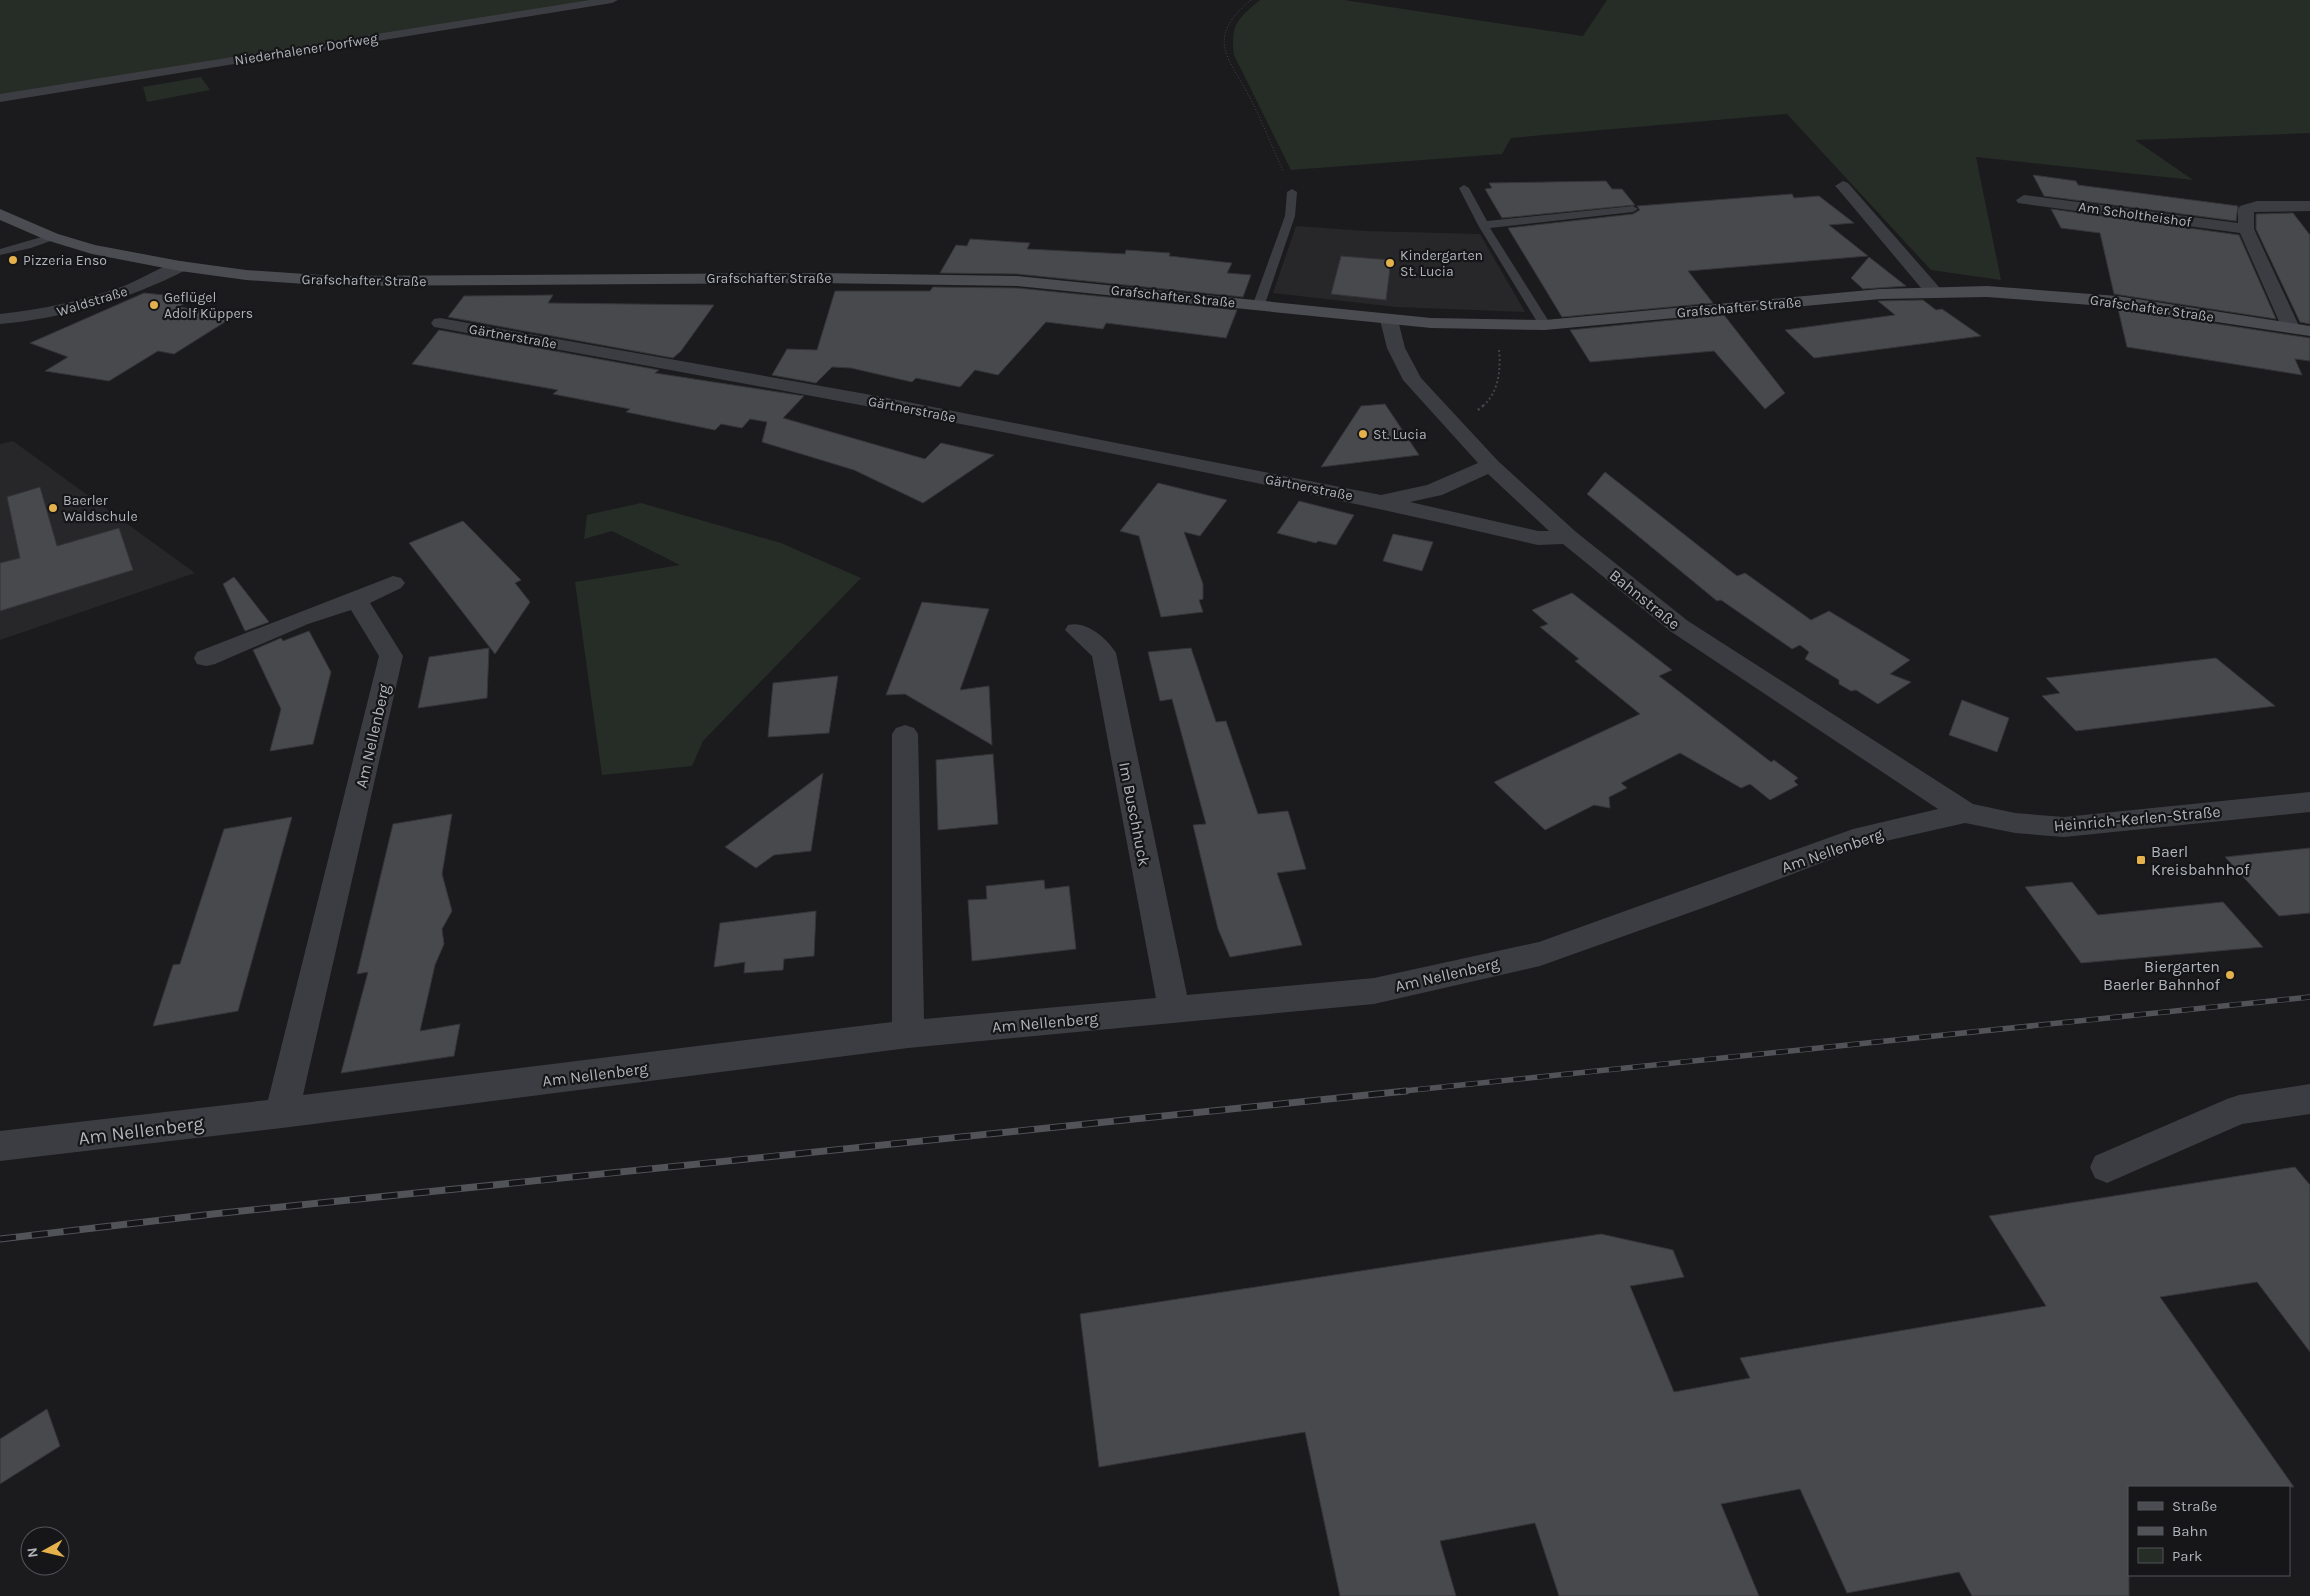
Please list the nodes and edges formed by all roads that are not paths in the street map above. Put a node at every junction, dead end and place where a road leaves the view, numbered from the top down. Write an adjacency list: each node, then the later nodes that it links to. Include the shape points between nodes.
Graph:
1 (612, 0): 2 (street, Niederhalener Dorfweg)
2 (0, 98)
3 (1843, 186): 15 (street)
4 (1464, 188): 10 (lane)
5 (1292, 192): 16 (lane, via 1290,216)
6 (2024, 200): 11 (street, Am Scholtheishof)
7 (2310, 206): 11 (street, via 2256,206 2246,209)
8 (1633, 209): 10 (lane)
9 (0, 214): 12 (main road, Grafschafter Straße)
10 (1483, 225): 20 (lane)
11 (2246, 229): 21 (street)
12 (52, 237): 13 (lane); 14 (main road, Grafschafter Straße, via 92,249)
13 (0, 252)
14 (180, 266): 16 (main road, Grafschafter Straße, via 246,275 335,281 818,278 1017,281); 17 (street, Waldstraße, via 158,278 72,310)
15 (1933, 291): 20 (main road, Grafschafter Straße); 21 (main road, Grafschafter Straße, via 2085,298)
16 (1259, 304): 18 (main road, Grafschafter Straße)
17 (0, 320)
18 (1389, 320): 20 (main road, Grafschafter Straße, via 1496,326); 23 (street, Bahnstraße, via 1396,348 1413,380)
19 (440, 323): 24 (street, Gärtnerstraße, via 877,402)
20 (1545, 325)
21 (2291, 328): 22 (main road, Grafschafter Straße)
22 (2310, 331)
23 (1492, 465): 24 (street, Gärtnerstraße, via 1434,490); 25 (street, Bahnstraße)
24 (1382, 502): 25 (street, Gärtnerstraße, via 1538,538)
25 (1568, 537): 32 (street, Bahnstraße, via 1679,626)
26 (393, 583): 27 (street)
27 (358, 600): 29 (street, via 300,618); 36 (street, Am Nellenberg, via 391,656)
28 (1077, 630): 33 (street, Im Buschhuck, via 1104,654)
29 (206, 658)
30 (905, 734): 34 (street)
31 (2310, 802): 32 (street, Heinrich-Kerlen-Straße, via 2064,827 2015,823)
32 (1965, 813): 33 (street, Am Nellenberg, via 1863,836 1540,954 1374,991)
33 (1174, 1010): 34 (street, Am Nellenberg)
34 (908, 1034): 36 (street, Am Nellenberg)
35 (2310, 1099): 38 (street, via 2238,1110)
36 (282, 1113): 37 (street, Am Nellenberg)
37 (0, 1146)
38 (2108, 1167)

